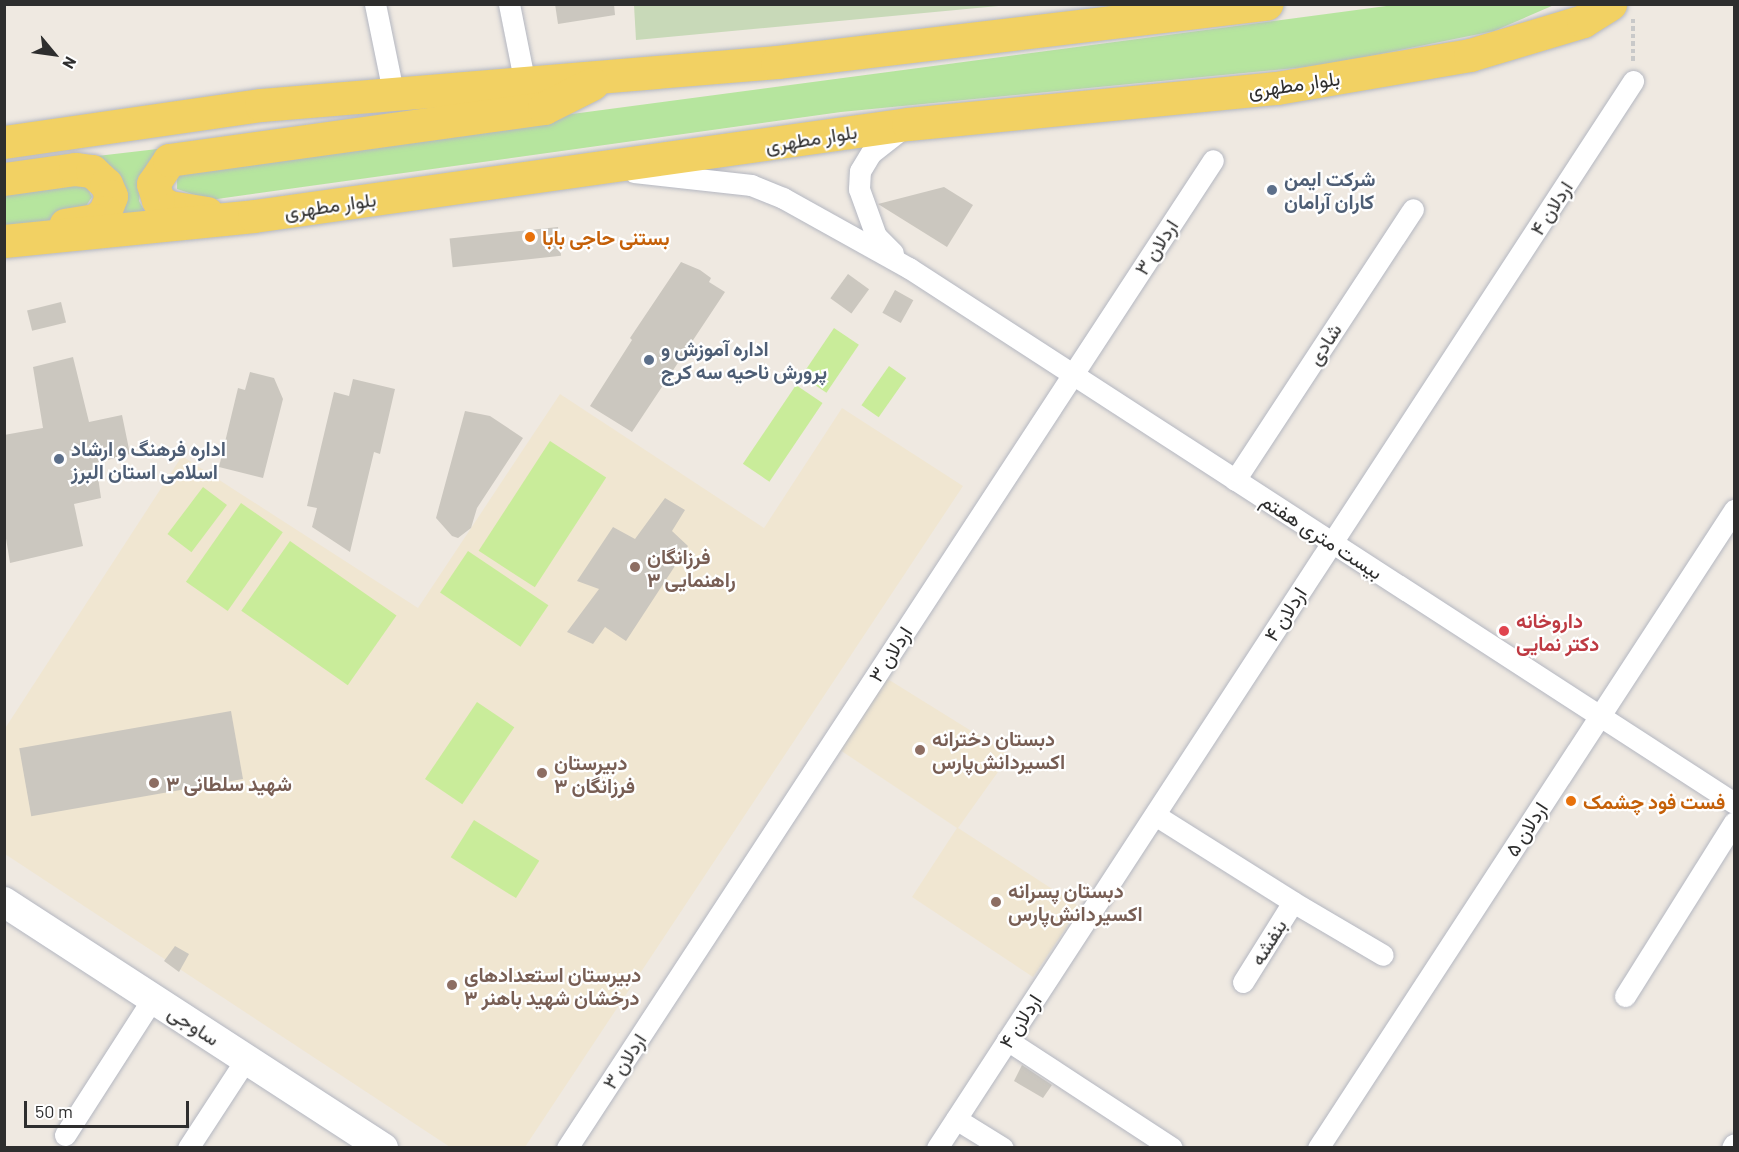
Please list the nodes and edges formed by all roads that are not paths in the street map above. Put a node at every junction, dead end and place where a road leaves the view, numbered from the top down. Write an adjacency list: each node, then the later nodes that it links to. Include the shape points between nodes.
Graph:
1 (375, 4): 9 (street)
2 (508, 4): 8 (street)
3 (1267, 4): 4 (main road)
4 (1177, 9): 6 (main road, via 777,62)
5 (1613, 11): 10 (main road, بلوار مطهری, via 1470,55 1277,88)
6 (607, 76): 8 (main road); 16 (main road, via 544,108 169,160 153,184 158,200 169,207)
7 (1633, 81): 23 (street, اردلان ۴)
8 (525, 84): 9 (main road)
9 (393, 93): 11 (main road, via 261,105)
10 (908, 124): 13 (main road, بلوار مطهری); 19 (street, via 871,153 860,171 858,189 876,236)
11 (4, 142)
12 (1213, 160): 20 (street, اردلان ۳)
13 (598, 168): 16 (main road, بلوار مطهری); 19 (street, via 751,185 783,198)
14 (4, 179): 17 (main road, via 75,169 92,171 106,184 111,196 105,212 95,220)
15 (1413, 209): 21 (street, شادی)
16 (254, 216): 18 (main road, بلوار مطهری)
17 (4, 236)
18 (4, 241)
19 (909, 268): 20 (street, بیست متری هفتم)
20 (1073, 375): 21 (street, بیست متری هفتم); 40 (street, اردلان ۳)
21 (1235, 480): 23 (street, بیست متری هفتم)
22 (1734, 510): 24 (street, اردلان ۵)
23 (1332, 543): 24 (street, بیست متری هفتم); 26 (street, اردلان ۴)
24 (1600, 716): 25 (street, بیست متری هفتم); 44 (street, اردلان ۵)
25 (1734, 803)
26 (1155, 815): 29 (street); 34 (street, اردلان ۴)
27 (1734, 822): 32 (street)
28 (4, 902): 33 (street, ساوجی)
29 (1293, 902): 30 (street); 31 (street, بنفشه)
30 (1383, 955)
31 (1243, 982)
32 (1625, 996)
33 (153, 998): 35 (street, ساوجی); 37 (street)
34 (1007, 1040): 36 (street, اردلان ۴); 43 (street)
35 (246, 1059): 38 (street); 39 (street, ساوجی)
36 (956, 1119): 41 (street, اردلان ۴); 42 (street)
37 (65, 1135)
38 (188, 1148)
39 (383, 1148)
40 (567, 1148)
41 (938, 1148)
42 (1003, 1148)
43 (1172, 1148)
44 (1318, 1148)

